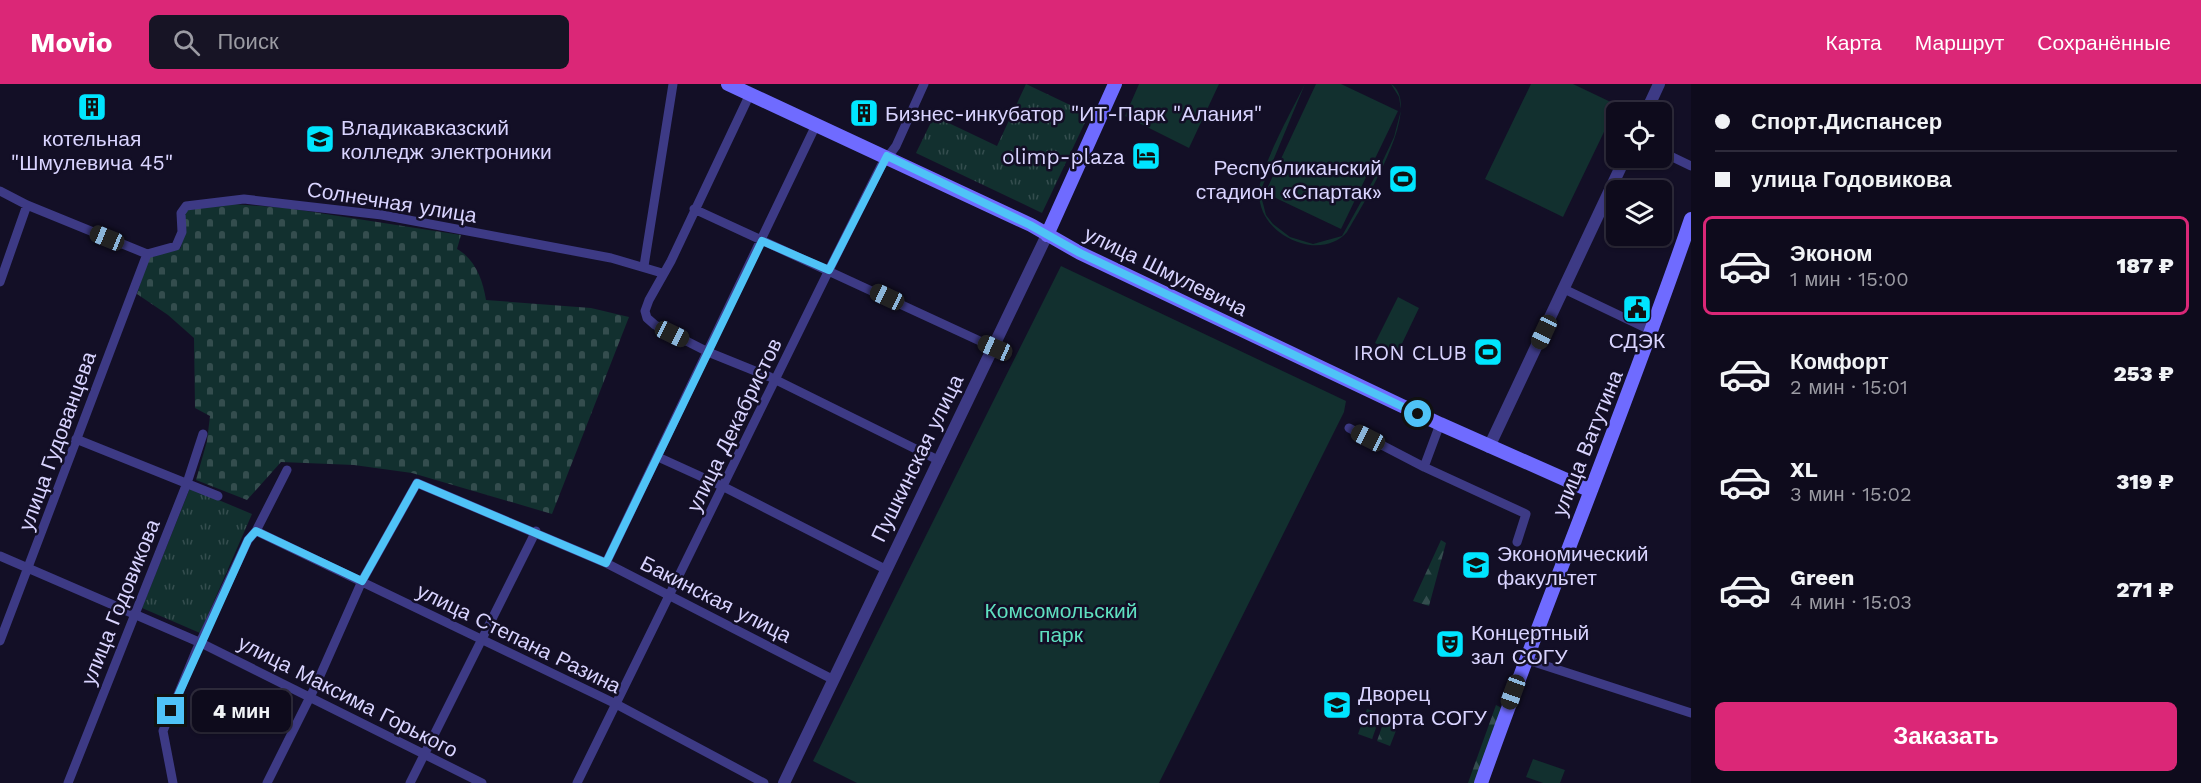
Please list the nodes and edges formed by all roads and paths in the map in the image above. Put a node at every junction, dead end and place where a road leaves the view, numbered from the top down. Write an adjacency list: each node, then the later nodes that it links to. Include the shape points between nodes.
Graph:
1 (673, 84): 20 (street)
2 (728, 84): 6 (main road, улица Шмулевича)
3 (924, 84): 9 (street, улица Декабристов, via 896,146)
4 (1115, 84): 17 (main road, Пушкинская улица)
5 (1659, 84): 7 (street)
6 (750, 94): 8 (main road, улица Шмулевича); 15 (street)
7 (1651, 102)
8 (816, 125): 9 (main road, улица Шмулевича); 18 (street)
9 (887, 156): 17 (main road, улица Шмулевича); 21 (street, улица Декабристов)
10 (1672, 157): 11 (street)
11 (1691, 166)
12 (1620, 168): 24 (street)
13 (0, 191): 14 (street)
14 (27, 205): 19 (street); 23 (street)
15 (694, 209): 18 (street); 22 (street)
16 (1691, 219): 25 (main road, улица Ватутина)
17 (1047, 235): 26 (street, Пушкинская улица); 29 (main road, улица Шмулевича)
18 (762, 241): 21 (street); 27 (street)
19 (147, 254): 20 (street, Солнечная улица, via 176,246 182,232 181,213 186,206 244,199 382,215); 32 (street, улица Гудованцева)
20 (644, 266): 22 (street, Солнечная улица)
21 (829, 270): 26 (street); 28 (street, улица Декабристов)
22 (662, 273): 27 (street, via 645,311 647,318)
23 (0, 282)
24 (1564, 289): 25 (street); 33 (street)
25 (1652, 331): 40 (main road, улица Ватутина)
26 (995, 348): 35 (street, Пушкинская улица)
27 (708, 352): 28 (street); 34 (street)
28 (776, 380): 35 (street); 39 (street, улица Декабристов)
29 (1440, 424): 33 (main road, улица Шмулевича); 36 (street)
30 (1349, 428): 36 (street)
31 (203, 434): 38 (street, улица Годовикова)
32 (76, 439): 38 (street); 47 (street, улица Гудованцева)
33 (1489, 447): 40 (main road, улица Шмулевича)
34 (658, 457): 39 (street); 46 (street)
35 (940, 461): 48 (street, Пушкинская улица)
36 (1424, 467): 44 (street, via 1526,514)
37 (287, 470): 42 (street)
38 (187, 483): 41 (street); 51 (street, улица Годовикова)
39 (724, 487): 48 (street); 50 (street, улица Декабристов)
40 (1589, 490): 55 (main road, улица Ватутина)
41 (218, 496)
42 (256, 531): 49 (street, улица Степана Разина); 54 (street, via 248,540)
43 (536, 531): 46 (street, Бакинская улица); 49 (street, Бакинская улица, via 417,483); 52 (street)
44 (1517, 542)
45 (0, 555): 47 (street, улица Максима Горького)
46 (606, 563): 50 (street, Бакинская улица)
47 (29, 568): 51 (street, улица Максима Горького); 53 (street, улица Гудованцева)
48 (885, 569): 56 (street, Пушкинская улица)
49 (362, 581): 52 (street, улица Степана Разина); 57 (street)
50 (670, 597): 56 (street, Бакинская улица); 58 (street, улица Декабристов)
51 (135, 612): 54 (street, улица Максима Горького); 61 (street, улица Годовикова)
52 (482, 640): 58 (street, улица Степана Разина); 60 (street)
53 (0, 641)
54 (201, 643): 57 (street, улица Максима Горького); 62 (street, via 163,731)
55 (1525, 659): 59 (street); 69 (main road, улица Ватутина)
56 (832, 678): 68 (street, Пушкинская улица)
57 (308, 697): 60 (street, улица Максима Горького); 63 (street)
58 (616, 704): 66 (street, улица Декабристов); 67 (street, улица Степана Разина)
59 (1691, 713)
60 (424, 756): 64 (street); 65 (street, улица Максима Горького)
61 (68, 783)
62 (173, 783)
63 (267, 783)
64 (410, 783)
65 (482, 783)
66 (577, 783)
67 (764, 783)
68 (784, 783)
69 (1481, 783)

